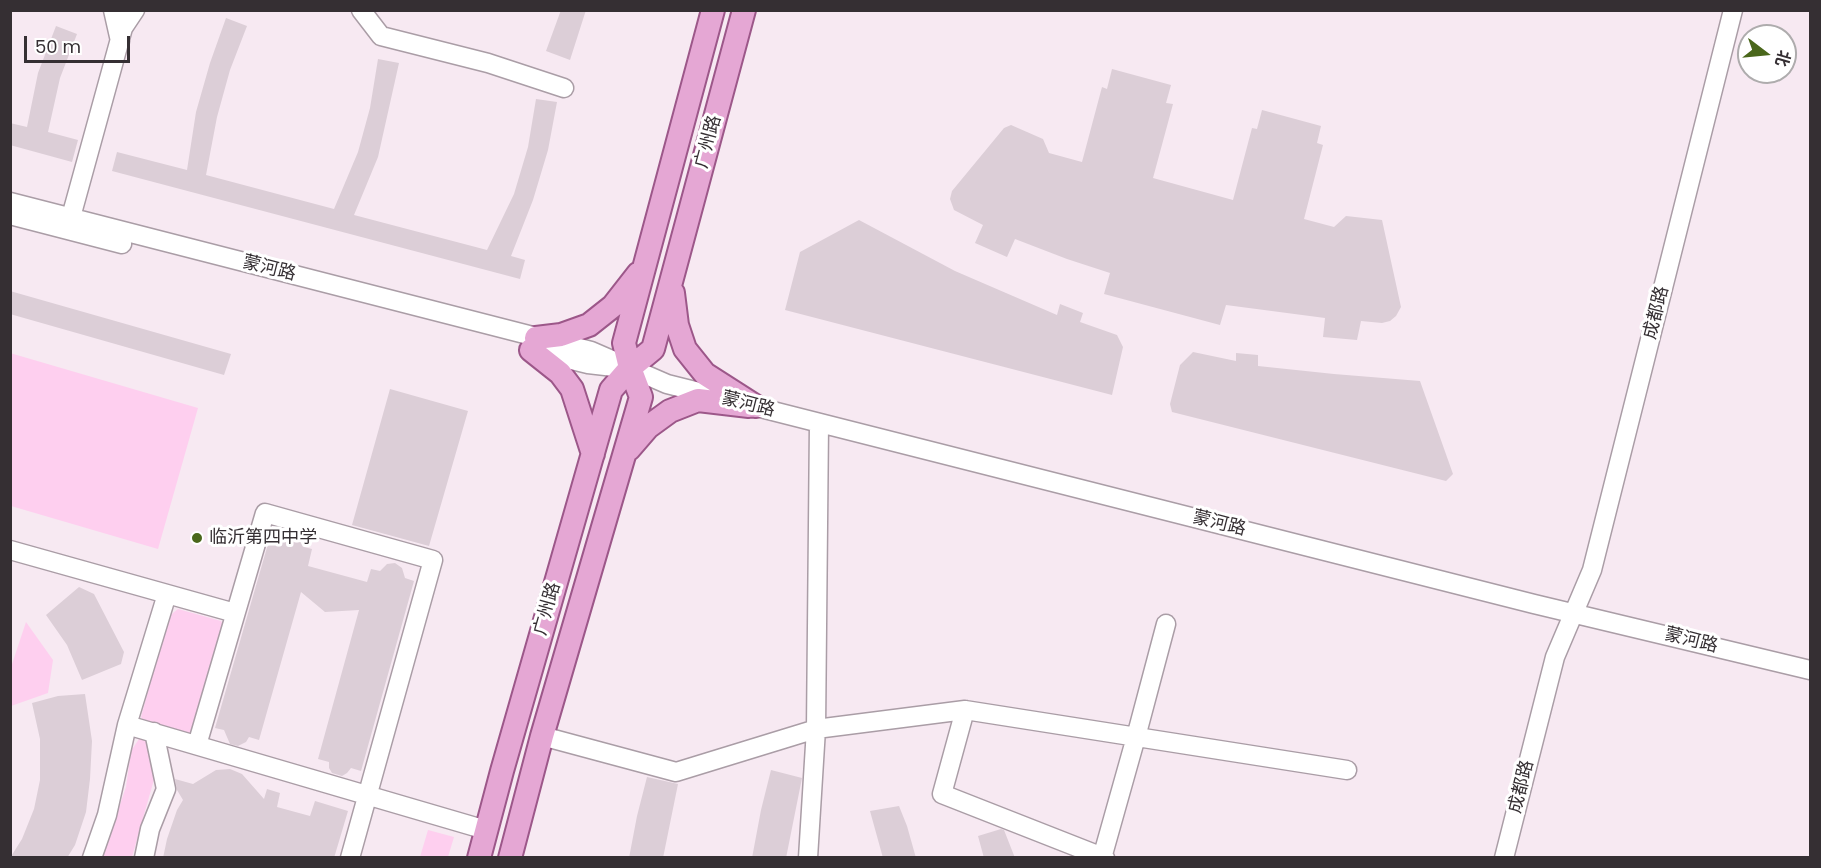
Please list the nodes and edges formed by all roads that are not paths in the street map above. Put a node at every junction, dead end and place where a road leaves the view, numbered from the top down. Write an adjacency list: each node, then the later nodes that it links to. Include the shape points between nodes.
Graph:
1 (113, 10): 8 (street)
2 (135, 10): 8 (street)
3 (361, 10): 9 (street, via 381,36 488,63)
4 (713, 10): 13 (main road, 广州路)
5 (744, 10): 14 (main road, 广州路)
6 (1725, 10): 24 (street, 成都路, via 1581,565)
7 (1733, 10): 24 (street, 成都路, via 1592,570)
8 (120, 41): 12 (street)
9 (564, 88)
10 (10, 202): 12 (street, 蒙河路)
11 (10, 215): 15 (street, 蒙河路)
12 (71, 217): 15 (street, 蒙河路)
13 (644, 266): 15 (main road, via 613,306 589,325); 16 (main road, 广州路, via 624,343)
14 (671, 281): 16 (main road, 广州路, via 653,349); 17 (main road, via 685,349 705,374)
15 (534, 344): 16 (street, 蒙河路, via 588,364); 19 (main road, via 572,388)
16 (630, 368): 17 (street, 蒙河路, via 666,384); 19 (main road, 广州路, via 611,390); 20 (main road, 广州路, via 640,397)
17 (755, 406): 18 (street, 蒙河路); 20 (main road, via 698,400 670,411)
18 (819, 423): 24 (street, 蒙河路); 29 (street)
19 (593, 454): 36 (main road, 广州路)
20 (624, 454): 31 (main road, 广州路)
21 (10, 550): 22 (street)
22 (167, 594): 23 (street); 28 (street)
23 (235, 613): 33 (street); 35 (street, via 265,513 433,560)
24 (1574, 613): 26 (street, 蒙河路); 44 (street, 成都路, via 1555,657); 45 (street, 成都路, via 1566,661)
25 (1166, 624): 32 (street)
26 (1810, 670)
27 (965, 710): 29 (street); 32 (street); 37 (street, via 942,794)
28 (127, 725): 30 (street); 38 (street, via 107,816)
29 (816, 729): 31 (street, via 676,772); 43 (street)
30 (154, 732): 33 (street); 39 (street, via 166,789 150,829)
31 (542, 736): 42 (main road, 广州路)
32 (1136, 737): 34 (street); 37 (street)
33 (197, 745): 35 (street)
34 (1347, 770)
35 (368, 794): 36 (street); 40 (street)
36 (486, 830): 41 (main road, 广州路)
37 (1103, 857)
38 (92, 858)
39 (144, 858)
40 (350, 858)
41 (479, 858)
42 (510, 858)
43 (808, 858)
44 (1504, 858)
45 (1514, 858)

